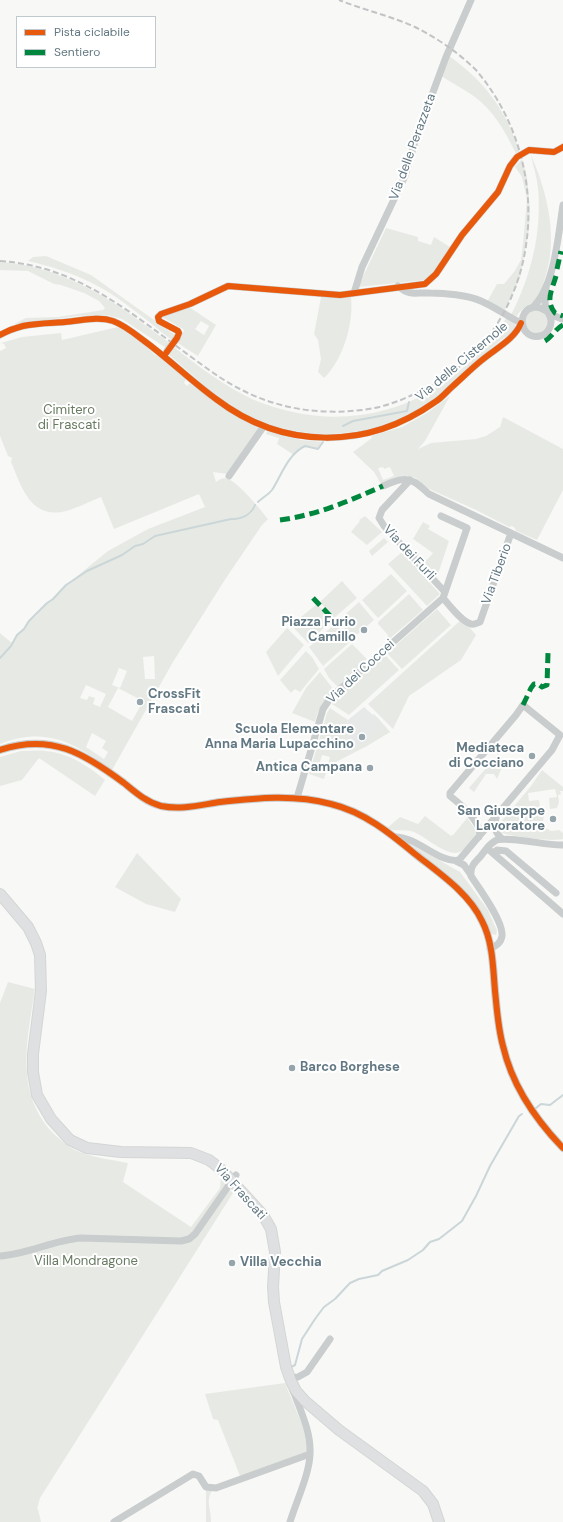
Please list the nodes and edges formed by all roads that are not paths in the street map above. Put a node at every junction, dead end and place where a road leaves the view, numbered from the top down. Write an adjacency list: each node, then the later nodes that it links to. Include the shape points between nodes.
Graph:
1 (471, 0): 6 (street, Via delle Perazzeta, via 418,131 405,176 362,267)
2 (563, 147): 4 (street, via 554,152 529,150 516,156 498,192 462,235 436,274 425,284)
3 (563, 205): 5 (street)
4 (398, 286): 6 (street); 10 (street, via 405,292 416,294 429,292 480,300)
5 (546, 288): 7 (street); 8 (street, via 545,302)
6 (354, 292): 15 (street, bridge, via 323,294 228,286 190,304 160,314 159,321 180,333)
7 (532, 308): 8 (street, via 540,308); 10 (street, via 526,311)
8 (548, 313): 9 (street); 11 (street, via 551,324)
9 (563, 320): 11 (street)
10 (522, 323): 13 (street, via 525,332); 14 (street, Via delle Cisternole, via 516,333)
11 (547, 332): 13 (street)
12 (0, 335): 15 (street, Via delle Cisternole, via 32,325 107,320 117,323)
13 (533, 336): 14 (street, Via delle Cisternole, via 522,335)
14 (507, 340): 16 (street, Via delle Cisternole, via 436,401 399,423 364,434 334,438 312,438)
15 (165, 354): 16 (street, Via delle Cisternole, via 232,411)
16 (264, 426): 17 (street)
17 (230, 476)
18 (410, 480): 19 (street, via 399,480); 21 (street, via 429,494); 23 (street, Via dei Furli, via 380,513 380,522 386,533)
19 (383, 486)
20 (441, 516): 23 (street, via 467,528)
21 (511, 533): 22 (street); 24 (street, Via Tiberio, via 480,622)
22 (563, 558)
23 (444, 591): 24 (street, Via dei Furli, via 463,618); 27 (street, Via dei Coccei, via 434,606 338,691 323,709)
24 (471, 624)
25 (561, 736): 28 (street); 30 (street, via 523,705 453,789 450,796 469,813 480,831)
26 (0, 750): 27 (street, via 34,743 61,746 86,757 143,798 161,806 186,807 252,799)
27 (297, 798): 29 (street, via 350,810)
28 (496, 818): 30 (street); 31 (street, via 495,832)
29 (394, 837): 34 (street, via 405,838); 39 (street, via 469,901 482,921)
30 (479, 837): 34 (street, via 462,858)
31 (499, 839): 32 (street); 33 (street)
32 (563, 844)
33 (490, 851): 35 (street, via 473,865); 37 (street, via 506,851); 38 (street)
34 (456, 861): 35 (street, via 464,865)
35 (471, 876): 39 (street, via 497,918 502,931 501,940)
36 (0, 894): 41 (main road, Via Frascati, via 28,927 39,952 42,988 33,1054 33,1075 39,1098 57,1128 75,1143 93,1149 197,1154)
37 (556, 894)
38 (563, 914)
39 (490, 949): 40 (street, via 500,1031 508,1065 528,1104)
40 (563, 1148)
41 (234, 1178): 42 (street, via 195,1234 186,1240 81,1238); 44 (main road, Via Frascati, via 271,1229 275,1252 273,1296)
42 (0, 1256)
43 (330, 1339): 44 (street, via 307,1372)
44 (289, 1378): 45 (street, via 307,1431); 48 (main road, Via Frascati, via 305,1402 423,1491 434,1506)
45 (310, 1454): 46 (street, via 214,1488 206,1487 199,1476 193,1474); 47 (street, via 307,1472)
46 (114, 1522)
47 (290, 1522)
48 (439, 1522)

